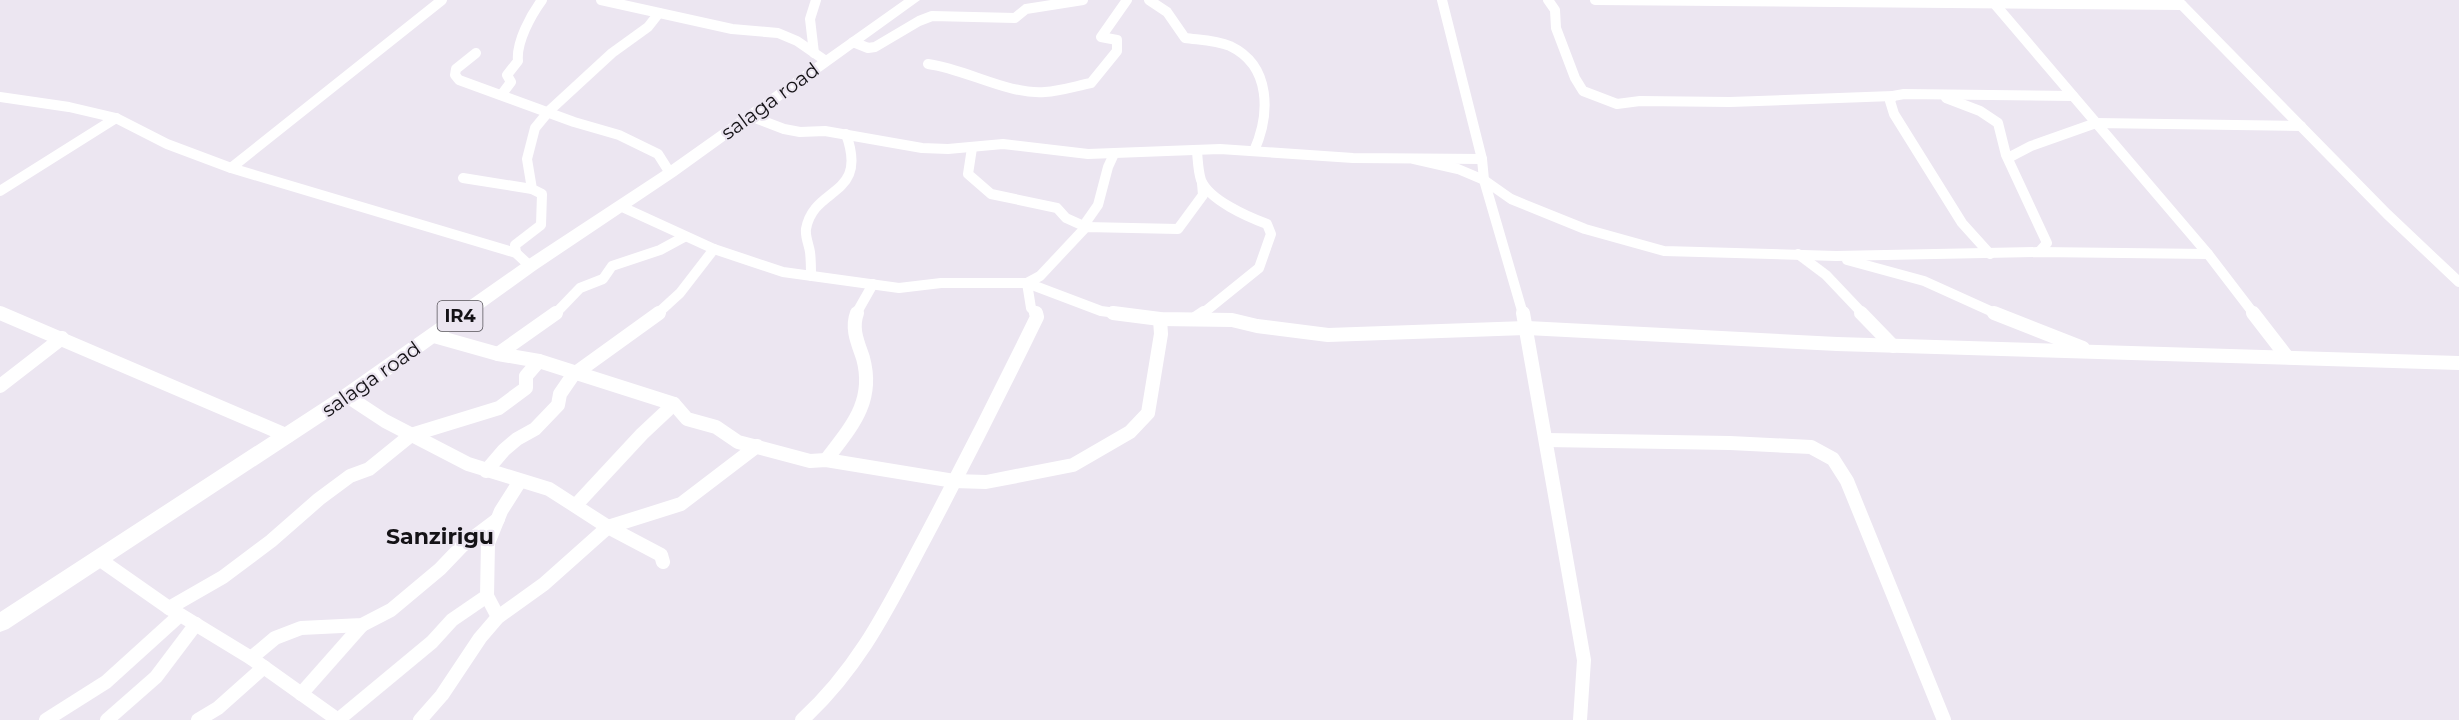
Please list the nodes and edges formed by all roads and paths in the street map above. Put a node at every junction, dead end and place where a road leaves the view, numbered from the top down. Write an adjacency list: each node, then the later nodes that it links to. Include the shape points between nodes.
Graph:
1 (442, 0): 39 (street)
2 (542, 0): 21 (street, via 527,21 517,51 518,61 507,75 511,82)
3 (601, 0): 16 (street)
4 (816, 0): 19 (street, via 810,19)
5 (913, 0): 17 (main road, salaga road / IR4)
6 (1083, 0): 17 (street, via 1026,9 1015,18 932,16 875,47)
7 (1127, 0): 20 (street, via 1101,37 1117,40 1117,51 1090,83 1044,92 1013,88 950,67)
8 (1149, 0): 34 (street, via 1167,12 1185,38 1233,48 1257,67 1265,88 1266,121)
9 (1442, 0): 38 (street)
10 (1548, 0): 23 (street, via 1583,91 1617,104)
11 (1595, 0): 12 (street)
12 (1636, 1): 13 (street)
13 (1993, 2): 14 (street); 24 (street)
14 (2060, 2): 15 (street)
15 (2179, 3): 30 (street)
16 (659, 13): 19 (street, via 732,29 776,32); 26 (street, via 648,27 612,53)
17 (853, 42): 19 (main road, salaga road / IR4)
18 (476, 53): 21 (street, via 456,69 455,75 459,80)
19 (820, 57): 27 (main road, salaga road / IR4)
20 (928, 64)
21 (502, 94): 26 (street)
22 (1937, 94): 23 (street); 24 (street); 36 (street, via 1980,111 1998,123)
23 (1893, 96): 53 (street, via 1890,101 1894,114 1962,223)
24 (2073, 96): 29 (street)
25 (0, 97): 28 (street)
26 (549, 111): 40 (street, via 619,135 658,154); 44 (street, via 535,128 527,159)
27 (750, 116): 31 (street, via 784,129); 40 (main road, salaga road / IR4)
28 (116, 118): 39 (street, via 167,144); 45 (street)
29 (2096, 123): 30 (street); 36 (street); 54 (street)
30 (2301, 126): 58 (street)
31 (846, 134): 32 (street, via 922,148); 57 (street, via 853,148 850,174 837,193 814,212 806,230)
32 (972, 148): 35 (street, via 1003,144); 47 (street, via 968,174 991,194 1057,208 1066,218)
33 (1197, 152): 34 (street); 35 (street); 43 (street)
34 (1254, 152): 37 (street)
35 (1114, 154): 47 (street, via 1104,173 1097,208)
36 (2008, 158): 51 (street, via 2047,243)
37 (1413, 159): 38 (street); 42 (street, via 1458,169)
38 (1482, 159): 42 (street)
39 (231, 168): 50 (street)
40 (670, 172): 46 (main road, salaga road / IR4)
41 (463, 178): 44 (street)
42 (1484, 180): 52 (street, via 1511,199 1559,219 1664,251); 64 (street)
43 (1202, 183): 47 (street, via 1203,195 1178,229); 63 (street, via 1216,197 1267,224 1271,234 1259,268)
44 (532, 189): 50 (street, via 542,194 542,225 515,245)
45 (0, 191)
46 (620, 206): 48 (street); 56 (main road, salaga road / IR4)
47 (1085, 226): 59 (street, via 1040,276)
48 (684, 237): 49 (street); 69 (street, via 660,250 612,266 603,279 580,288 554,315)
49 (714, 249): 57 (street, via 783,272); 73 (street, via 692,280 666,306)
50 (516, 252): 56 (street)
51 (2038, 252): 53 (street); 54 (street)
52 (1798, 254): 55 (street); 67 (street, via 1826,274)
53 (1990, 254): 55 (street)
54 (2208, 254): 70 (street)
55 (1836, 256): 68 (street, via 1924,281 2010,320)
56 (530, 266): 65 (main road, salaga road / IR4)
57 (811, 276): 60 (street)
58 (2459, 282)
59 (1027, 283): 60 (street, via 941,283 899,288); 62 (street, via 1101,311); 84 (street, via 1031,308 1037,316)
60 (873, 284): 81 (street, via 854,324 867,385 859,415)
61 (0, 313): 66 (street)
62 (1160, 319): 63 (street); 84 (street, via 1158,361 1148,413 1130,432 1073,465 986,482)
63 (1194, 320): 64 (street, via 1232,320 1328,335)
64 (1527, 328): 67 (street); 79 (street)
65 (434, 336): 69 (street); 75 (main road, salaga road / IR4)
66 (62, 338): 74 (street); 78 (street)
67 (1893, 346): 68 (street)
68 (2093, 351): 70 (street)
69 (498, 354): 71 (street)
70 (2287, 357): 72 (street)
71 (539, 361): 73 (street); 77 (street, via 526,376 526,388 499,408)
72 (2459, 363)
73 (575, 373): 76 (street); 82 (street, via 558,394 558,405 535,429 504,450)
74 (0, 386)
75 (347, 396): 77 (street); 78 (main road, salaga road / IR4)
76 (674, 405): 80 (street, via 687,419); 85 (street)
77 (411, 435): 82 (street); 91 (street, via 369,469 350,476 319,499 271,541)
78 (288, 436): 88 (main road, salaga road / IR4)
79 (1546, 440): 105 (street, via 1584,660); 106 (street, via 1811,447 1833,459 1847,481)
80 (758, 446): 81 (street, via 810,460); 87 (street, via 681,504)
81 (826, 460): 84 (street)
82 (486, 471): 83 (street)
83 (520, 481): 85 (street, via 549,489); 86 (street)
84 (954, 481): 104 (street, via 870,640 828,696)
85 (576, 505): 87 (street)
86 (498, 519): 90 (street, via 488,543); 95 (street, via 391,610)
87 (608, 527): 89 (street, via 661,555); 92 (street, via 544,584)
88 (99, 559): 91 (street); 93 (main road, salaga road / IR4)
89 (663, 562)
90 (487, 596): 92 (street); 102 (street, via 452,620 432,642)
91 (174, 611): 94 (street); 99 (street, via 106,682)
92 (498, 617): 103 (street)
93 (0, 623)
94 (196, 624): 96 (street); 100 (street, via 156,677)
95 (362, 626): 96 (street, via 301,628 275,638); 98 (street)
96 (251, 658): 97 (street)
97 (264, 667): 98 (street); 101 (street, via 218,708)
98 (302, 694): 102 (street)
99 (46, 720)
100 (107, 720)
101 (198, 720)
102 (338, 720)
103 (420, 720)
104 (802, 720)
105 (1581, 720)
106 (1944, 720)

